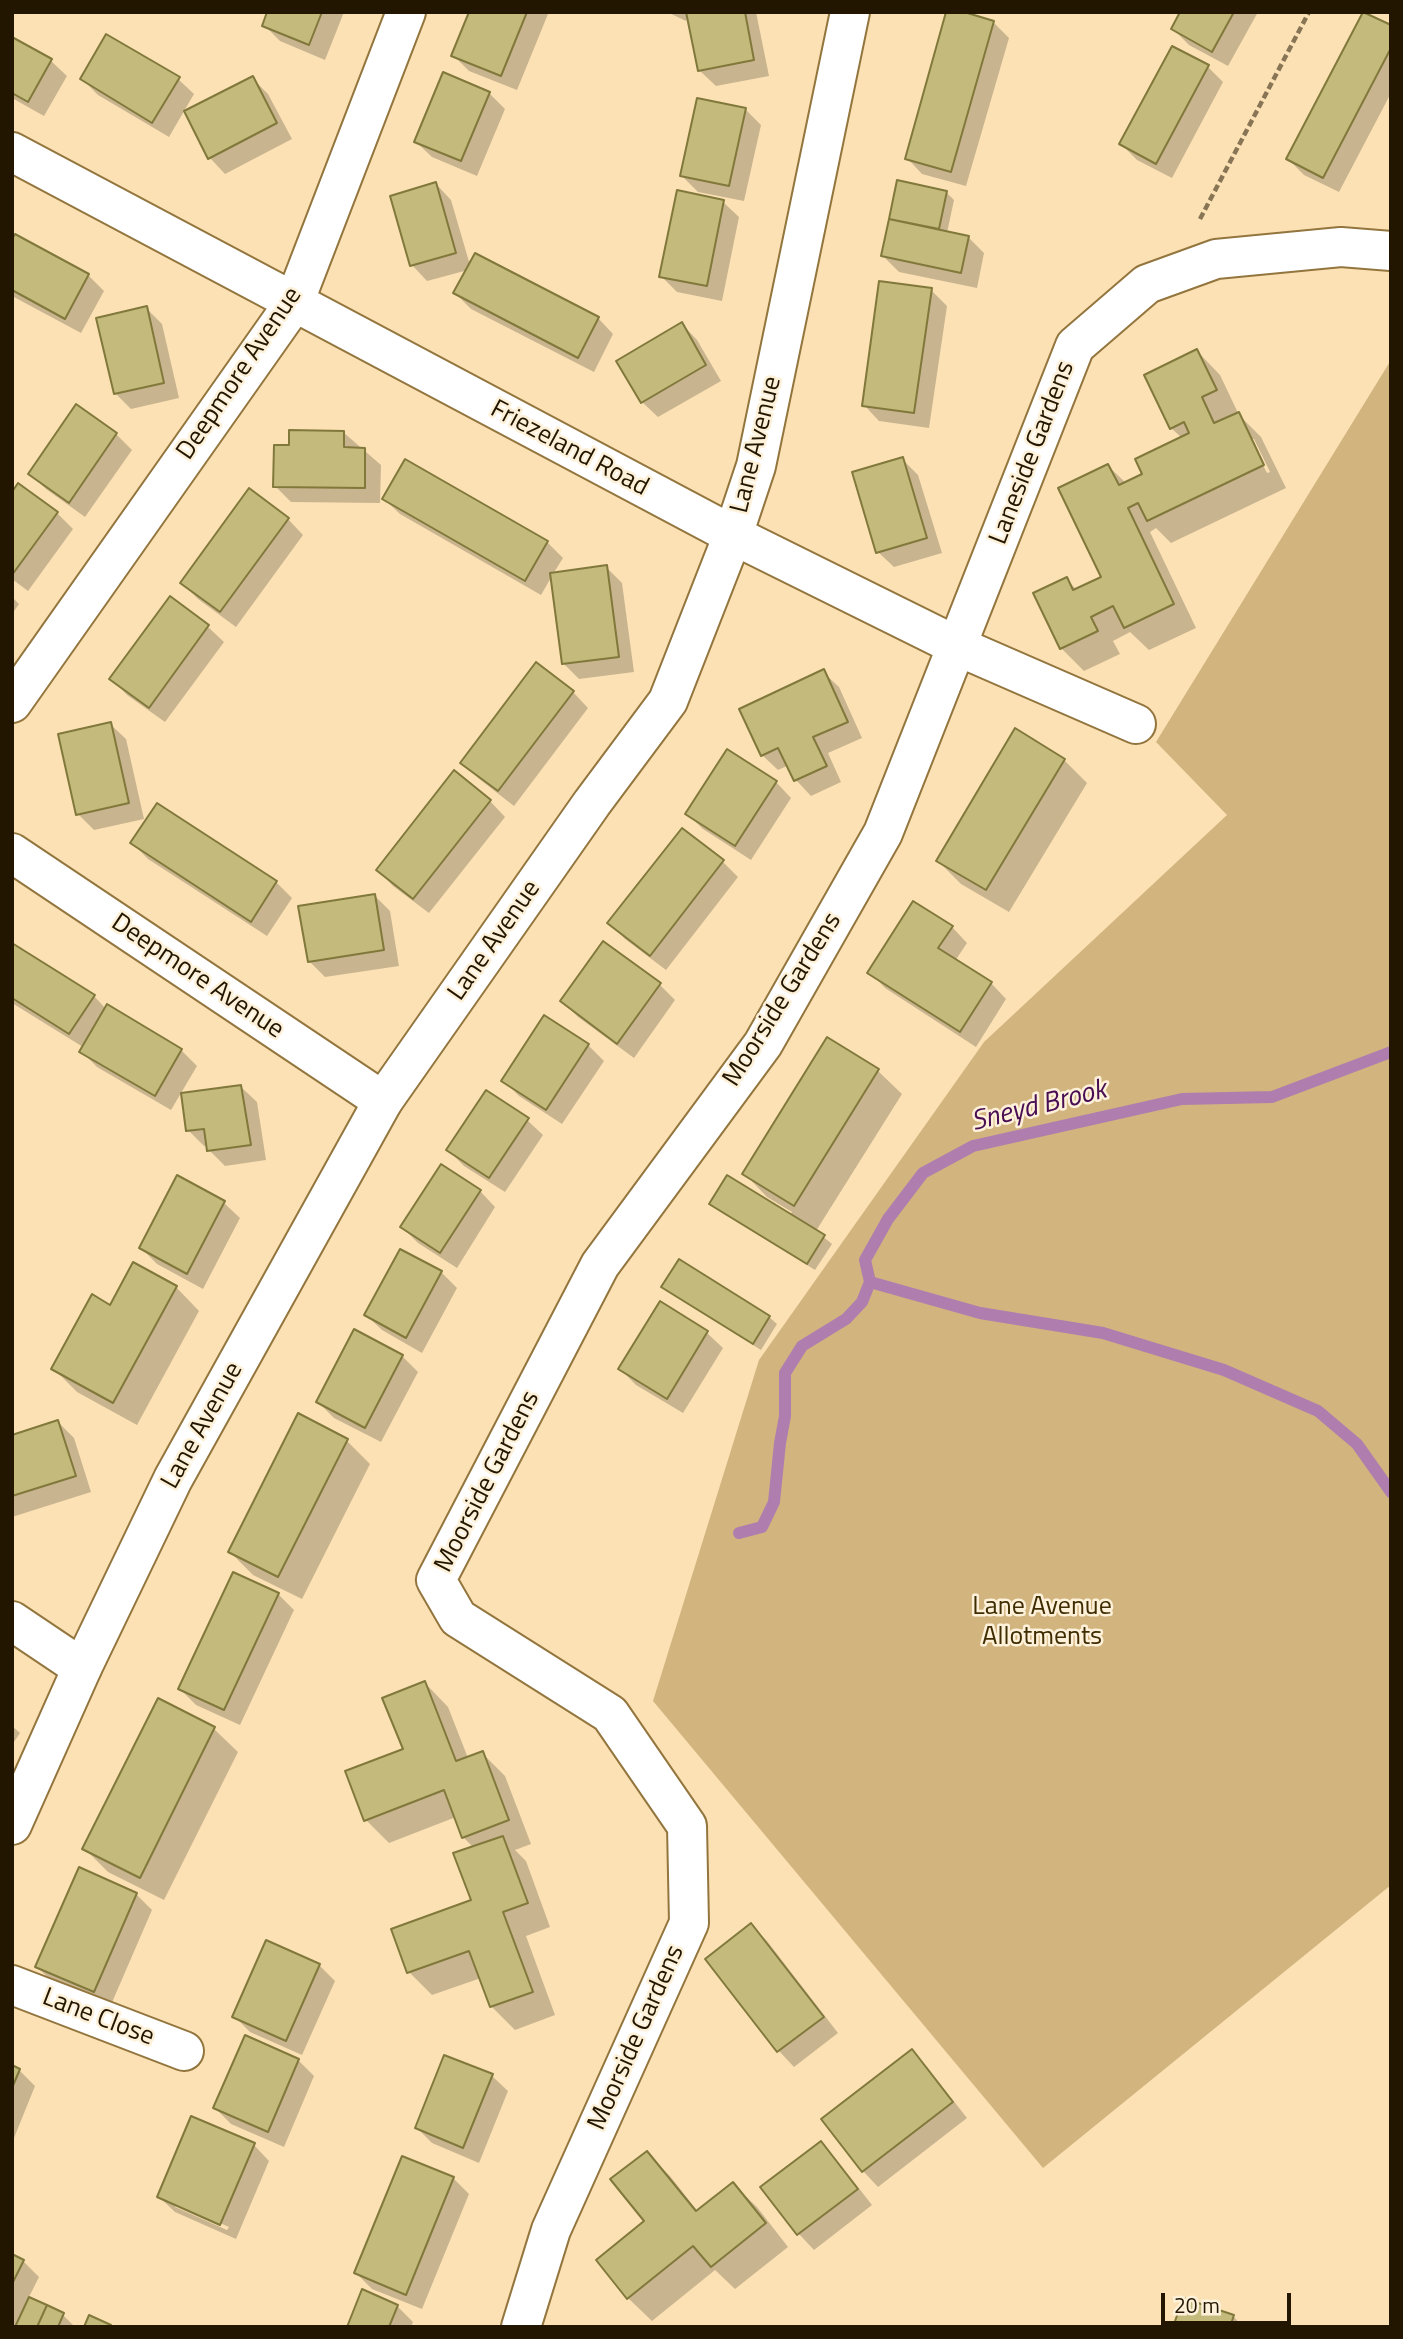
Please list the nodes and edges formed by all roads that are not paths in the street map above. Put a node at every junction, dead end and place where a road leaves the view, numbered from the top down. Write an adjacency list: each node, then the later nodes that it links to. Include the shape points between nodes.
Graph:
1 (405, 12): 5 (street, Deepmore Avenue)
2 (850, 12): 6 (street, Lane Avenue, via 756,466)
3 (12, 152): 5 (street, Friezeland Road)
4 (1391, 251): 7 (street, Laneside Gardens, via 1341,247 1216,259 1147,284 1075,346)
5 (294, 303): 6 (street, Friezeland Road); 8 (street, Deepmore Avenue)
6 (733, 536): 7 (street, Friezeland Road); 11 (street, Lane Avenue, via 668,701)
7 (957, 646): 9 (street, Friezeland Road); 17 (street, Moorside Gardens, via 883,833 763,1044 600,1265 436,1580 458,1618 610,1714 687,1826 689,1923 551,2230)
8 (12, 703)
9 (1136, 724)
10 (12, 853): 11 (street, Deepmore Avenue)
11 (383, 1101): 13 (street, Lane Avenue, via 173,1479)
12 (12, 1621): 13 (street)
13 (82, 1668): 14 (street, Lane Avenue)
14 (12, 1825)
15 (12, 1985): 16 (street, Lane Close)
16 (184, 2051)
17 (521, 2327)

